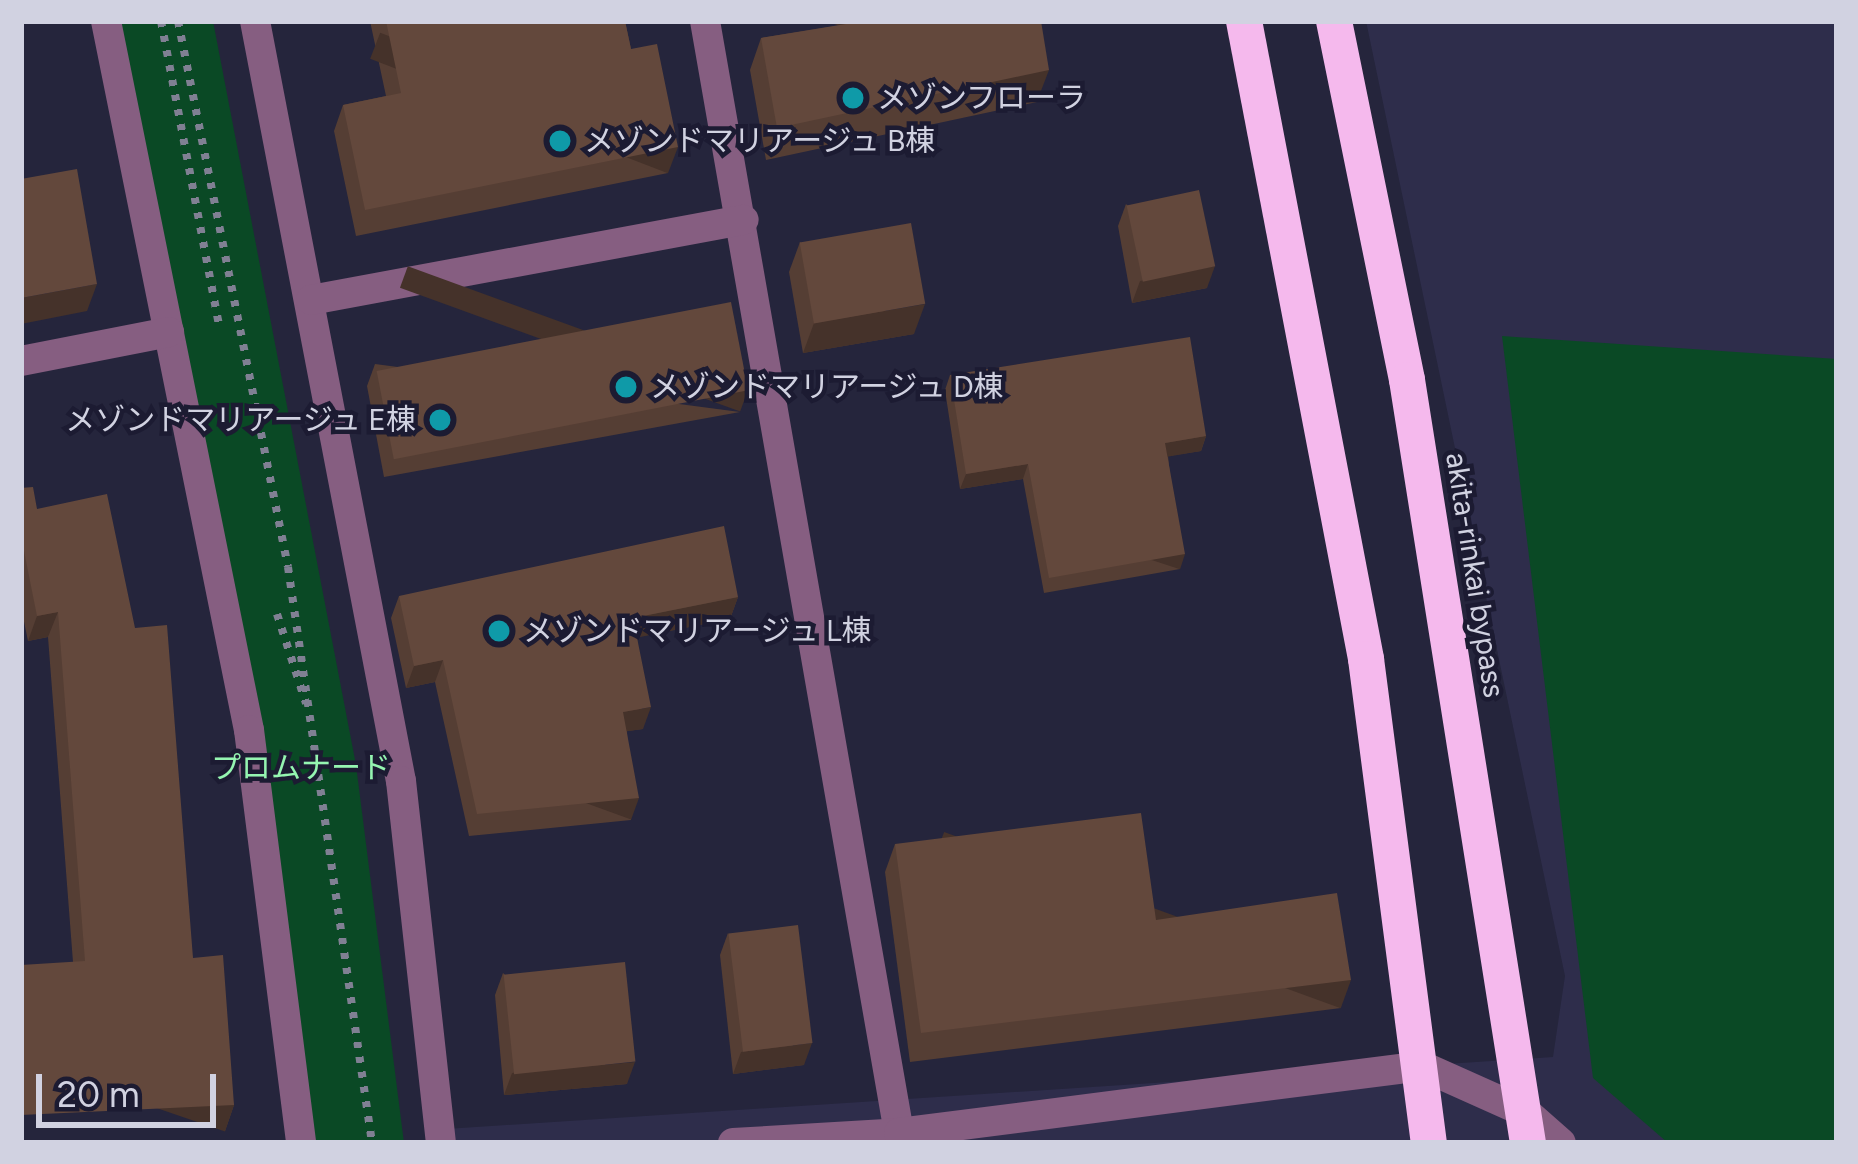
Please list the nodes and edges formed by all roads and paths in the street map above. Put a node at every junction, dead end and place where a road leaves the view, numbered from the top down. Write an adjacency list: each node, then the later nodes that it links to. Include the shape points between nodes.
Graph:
1 (106, 21): 10 (street)
2 (161, 21): 11 (path)
3 (178, 21): 14 (path)
4 (255, 21): 9 (street)
5 (705, 21): 8 (street)
6 (1244, 21): 15 (highway, via 1366,659)
7 (1334, 21): 16 (highway, akita-rinkai bypass, via 1407,380)
8 (744, 220): 9 (street); 17 (street)
9 (311, 300): 20 (street, via 401,781)
10 (169, 332): 12 (street); 18 (street, via 249,730)
11 (224, 351)
12 (21, 361)
13 (273, 603): 14 (path)
14 (314, 727): 19 (path)
15 (1422, 1066): 16 (street); 17 (street); 22 (highway)
16 (1527, 1128): 23 (street)
17 (899, 1133): 21 (street)
18 (301, 1143)
19 (372, 1143)
20 (441, 1143)
21 (733, 1143)
22 (1429, 1143)
23 (1561, 1143)

